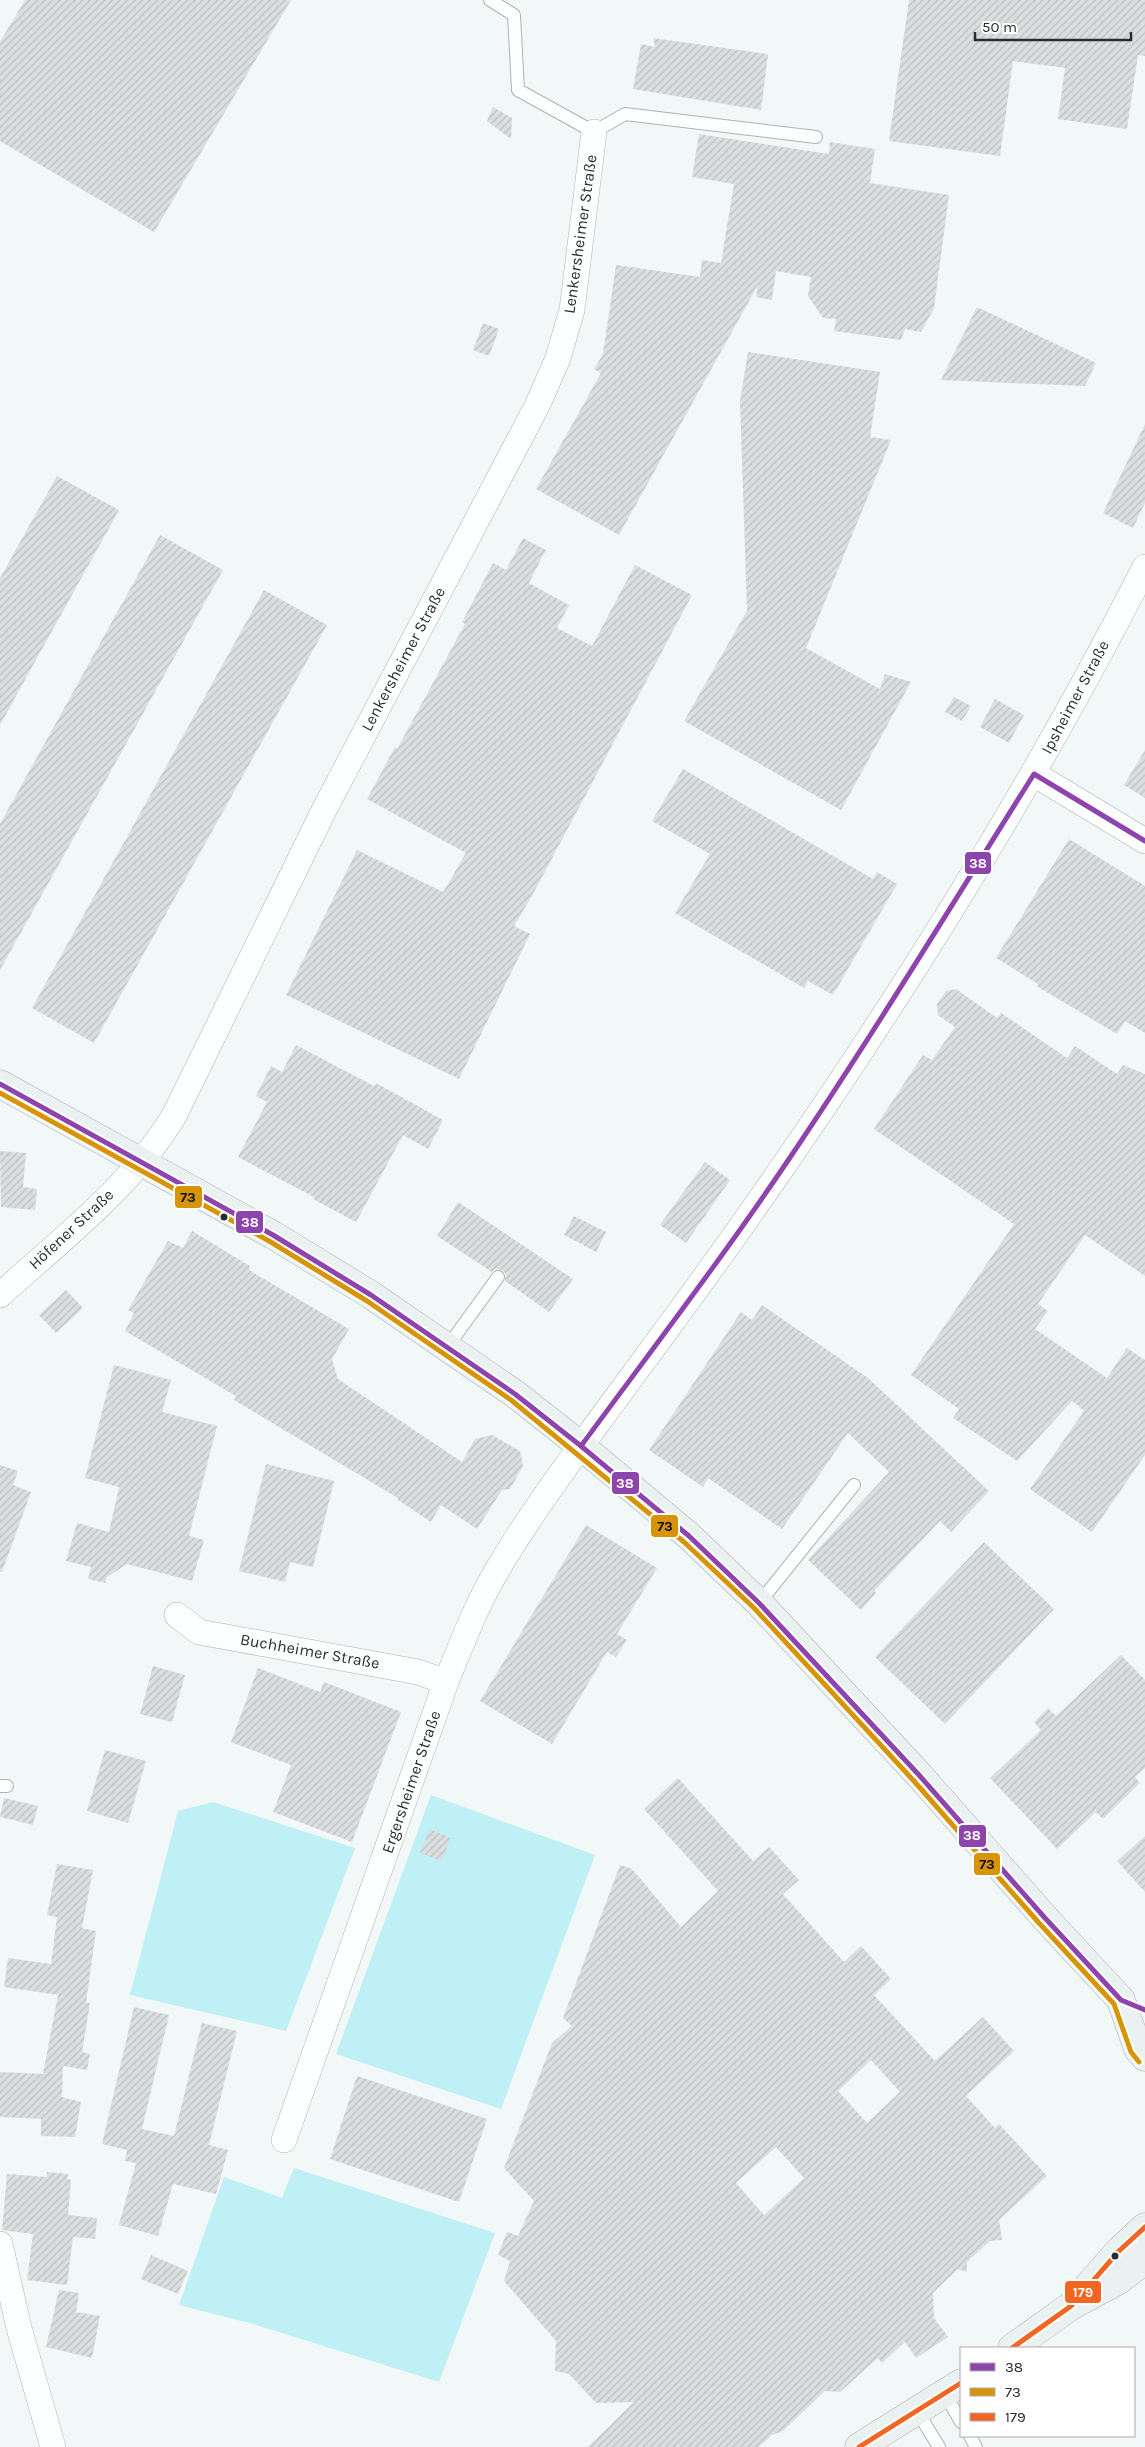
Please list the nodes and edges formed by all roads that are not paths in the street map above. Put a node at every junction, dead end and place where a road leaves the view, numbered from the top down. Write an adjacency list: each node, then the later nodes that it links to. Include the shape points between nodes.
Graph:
1 (490, 0): 2 (lane, via 514,14 518,90)
2 (594, 132): 3 (lane, via 625,114); 8 (street, Lenkersheimer Straße, via 572,310 558,358 537,406 324,810 175,1114)
3 (816, 137)
4 (1145, 567): 5 (street, Ipsheimer Straße)
5 (1034, 774): 6 (street); 12 (street, Ipsheimer Straße, via 922,956 788,1160)
6 (1145, 841)
7 (0, 1084): 8 (main road)
8 (140, 1162): 10 (street, Höfener Straße, via 105,1200); 11 (main road, via 305,1254)
9 (498, 1277): 11 (lane)
10 (0, 1295)
11 (448, 1346): 12 (main road)
12 (581, 1446): 14 (main road, via 689,1536); 16 (street, Ergersheimer Straße, via 497,1569)
13 (854, 1485): 14 (lane)
14 (759, 1603): 17 (main road, via 919,1774 1039,1912)
15 (177, 1615): 16 (street, Buchheimer Straße, via 199,1632 418,1672)
16 (446, 1682): 19 (street, Ergersheimer Straße)
17 (1133, 2005): 18 (main road, via 1138,2049)
18 (1145, 2057)
19 (284, 2140)
20 (1145, 2227): 23 (main road, via 1119,2251)
21 (0, 2244): 28 (street, via 18,2328)
22 (1145, 2260): 23 (main road, via 1119,2280)
23 (1072, 2306): 24 (main road)
24 (1013, 2347)
25 (953, 2388): 26 (main road); 27 (lane)
26 (917, 2411): 29 (main road); 30 (lane)
27 (960, 2418)
28 (53, 2447)
29 (859, 2447)
30 (939, 2447)

